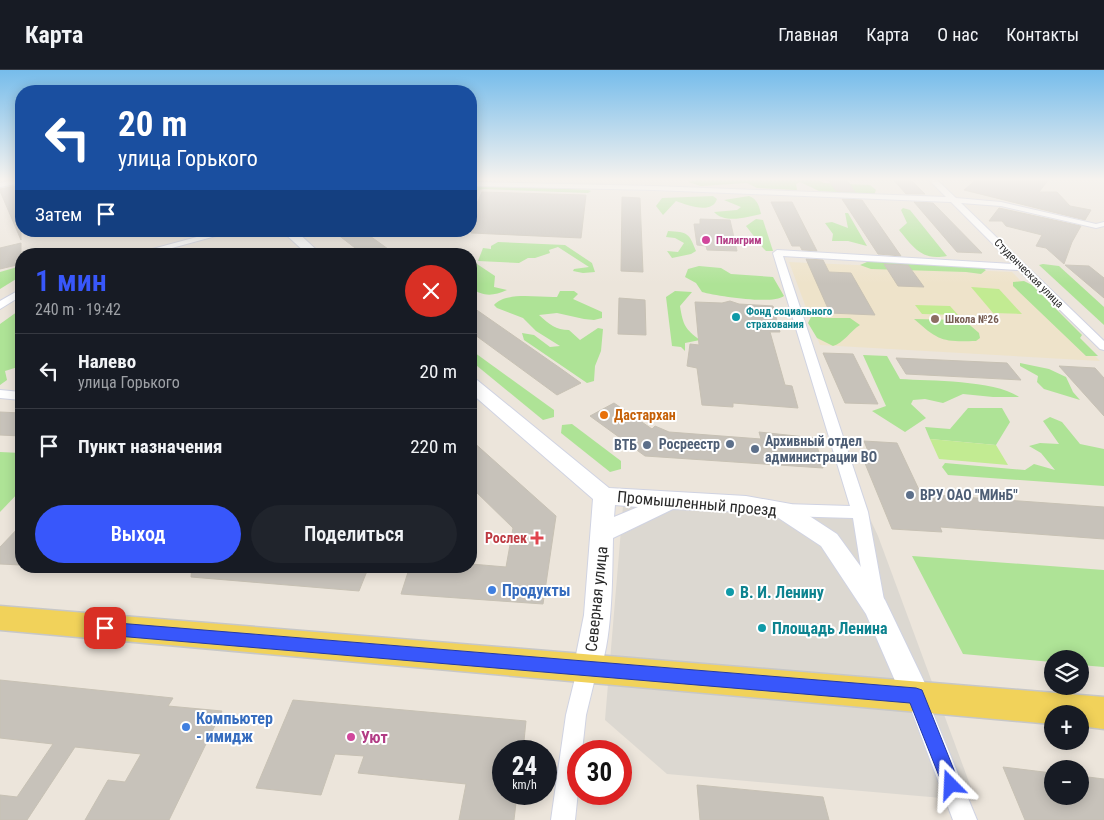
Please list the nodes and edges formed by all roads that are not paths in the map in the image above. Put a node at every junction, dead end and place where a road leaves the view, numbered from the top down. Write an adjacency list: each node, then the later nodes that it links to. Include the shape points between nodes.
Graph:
1 (969, 214): 8 (street, Студенческая улица)
2 (1044, 214): 3 (street, via 1096,226)
3 (1104, 224)
4 (206, 237): 6 (street)
5 (297, 237): 7 (main road)
6 (162, 248)
7 (309, 248)
8 (1022, 267): 11 (street, Студенческая улица); 18 (street, via 777,254)
9 (15, 296): 10 (street)
10 (0, 306)
11 (1104, 346)
12 (477, 389): 15 (main road)
13 (0, 394): 14 (street)
14 (15, 395)
15 (604, 496): 16 (main road, Промышленный проезд); 19 (main road, Северная улица)
16 (670, 501): 17 (main road, Промышленный проезд, via 746,504); 19 (main road)
17 (783, 510): 18 (street); 20 (main road, Промышленный проезд, via 829,540)
18 (860, 512): 20 (street)
19 (602, 533): 22 (main road, Северная улица, via 597,615)
20 (876, 608): 23 (main road, Промышленный проезд)
21 (0, 618): 22 (main road)
22 (587, 670): 23 (main road); 25 (street, Северная улица, via 576,715)
23 (916, 696): 24 (main road); 26 (street, Промышленный проезд)
24 (1104, 713)
25 (563, 820)
26 (965, 820)

